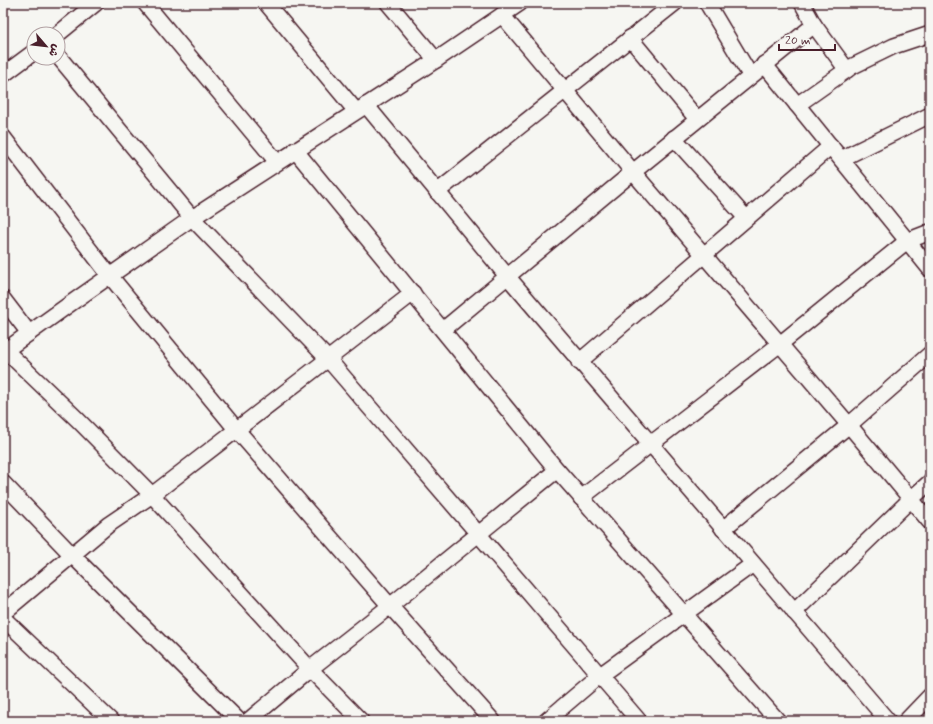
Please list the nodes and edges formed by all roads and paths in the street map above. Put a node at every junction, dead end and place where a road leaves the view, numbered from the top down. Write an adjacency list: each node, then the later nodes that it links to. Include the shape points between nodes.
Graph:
1 (96, 3): 10 (street)
2 (145, 3): 30 (street)
3 (266, 3): 22 (street)
4 (388, 3): 14 (street)
5 (675, 3): 12 (street)
6 (707, 3): 19 (street)
7 (802, 3): 9 (street)
8 (511, 7): 14 (street); 20 (street)
9 (814, 25): 15 (street); 17 (street)
10 (66, 27)
11 (930, 34): 17 (street, via 894,46)
12 (630, 38): 20 (street); 24 (street)
13 (26, 58): 18 (street)
14 (436, 60): 22 (street)
15 (764, 64): 19 (street); 21 (street)
16 (66, 66): 33 (street)
17 (847, 70): 21 (street)
18 (3, 75)
19 (750, 76): 24 (street)
20 (564, 90): 31 (street); 32 (street)
21 (797, 105): 27 (street)
22 (361, 108): 28 (street); 32 (street)
23 (930, 115): 29 (street)
24 (697, 119): 26 (street)
25 (3, 137): 39 (street)
26 (674, 138): 31 (street); 34 (street)
27 (831, 146): 29 (street); 34 (street)
28 (296, 150): 30 (street); 41 (street)
29 (841, 159): 36 (street)
30 (277, 162): 33 (street)
31 (633, 172): 37 (street); 40 (street)
32 (437, 192): 40 (street)
33 (192, 218): 39 (street); 48 (street)
34 (746, 218): 37 (street)
35 (930, 232): 36 (street)
36 (907, 241): 38 (street); 45 (street)
37 (704, 255): 45 (street); 49 (street)
38 (930, 269)
39 (110, 276): 44 (street); 51 (street)
40 (507, 276): 43 (street); 49 (street)
41 (413, 293): 43 (street); 48 (street)
42 (3, 299): 44 (street)
43 (443, 330): 53 (street)
44 (29, 333): 46 (street)
45 (780, 344): 50 (street); 52 (street)
46 (4, 352): 56 (street, via 77,419)
47 (930, 354): 50 (street)
48 (328, 359): 51 (street); 61 (street)
49 (580, 362): 52 (street)
50 (849, 425): 58 (street); 60 (street)
51 (236, 429): 56 (street); 64 (street)
52 (651, 445): 57 (street); 60 (street)
53 (557, 470): 57 (street); 61 (street)
54 (3, 482): 62 (street)
55 (930, 482): 58 (street)
56 (152, 495): 62 (street, via 108,525); 69 (street)
57 (581, 498): 67 (street)
58 (911, 499): 59 (street); 65 (street)
59 (930, 522)
60 (723, 529): 63 (street)
61 (478, 534): 64 (street); 70 (street)
62 (72, 555): 66 (street); 73 (street)
63 (753, 564): 65 (street); 67 (street)
64 (390, 606): 69 (street); 76 (street)
65 (794, 612): 80 (street)
66 (3, 613)
67 (683, 615): 70 (street); 79 (street)
68 (3, 618): 72 (street)
69 (310, 669): 74 (street); 75 (street)
70 (599, 676): 77 (street); 78 (street)
71 (930, 696): 81 (street)
72 (110, 721)
73 (239, 721)
74 (248, 721)
75 (361, 721)
76 (493, 721)
77 (546, 721)
78 (639, 721)
79 (778, 721)
80 (888, 721)
81 (906, 721)

